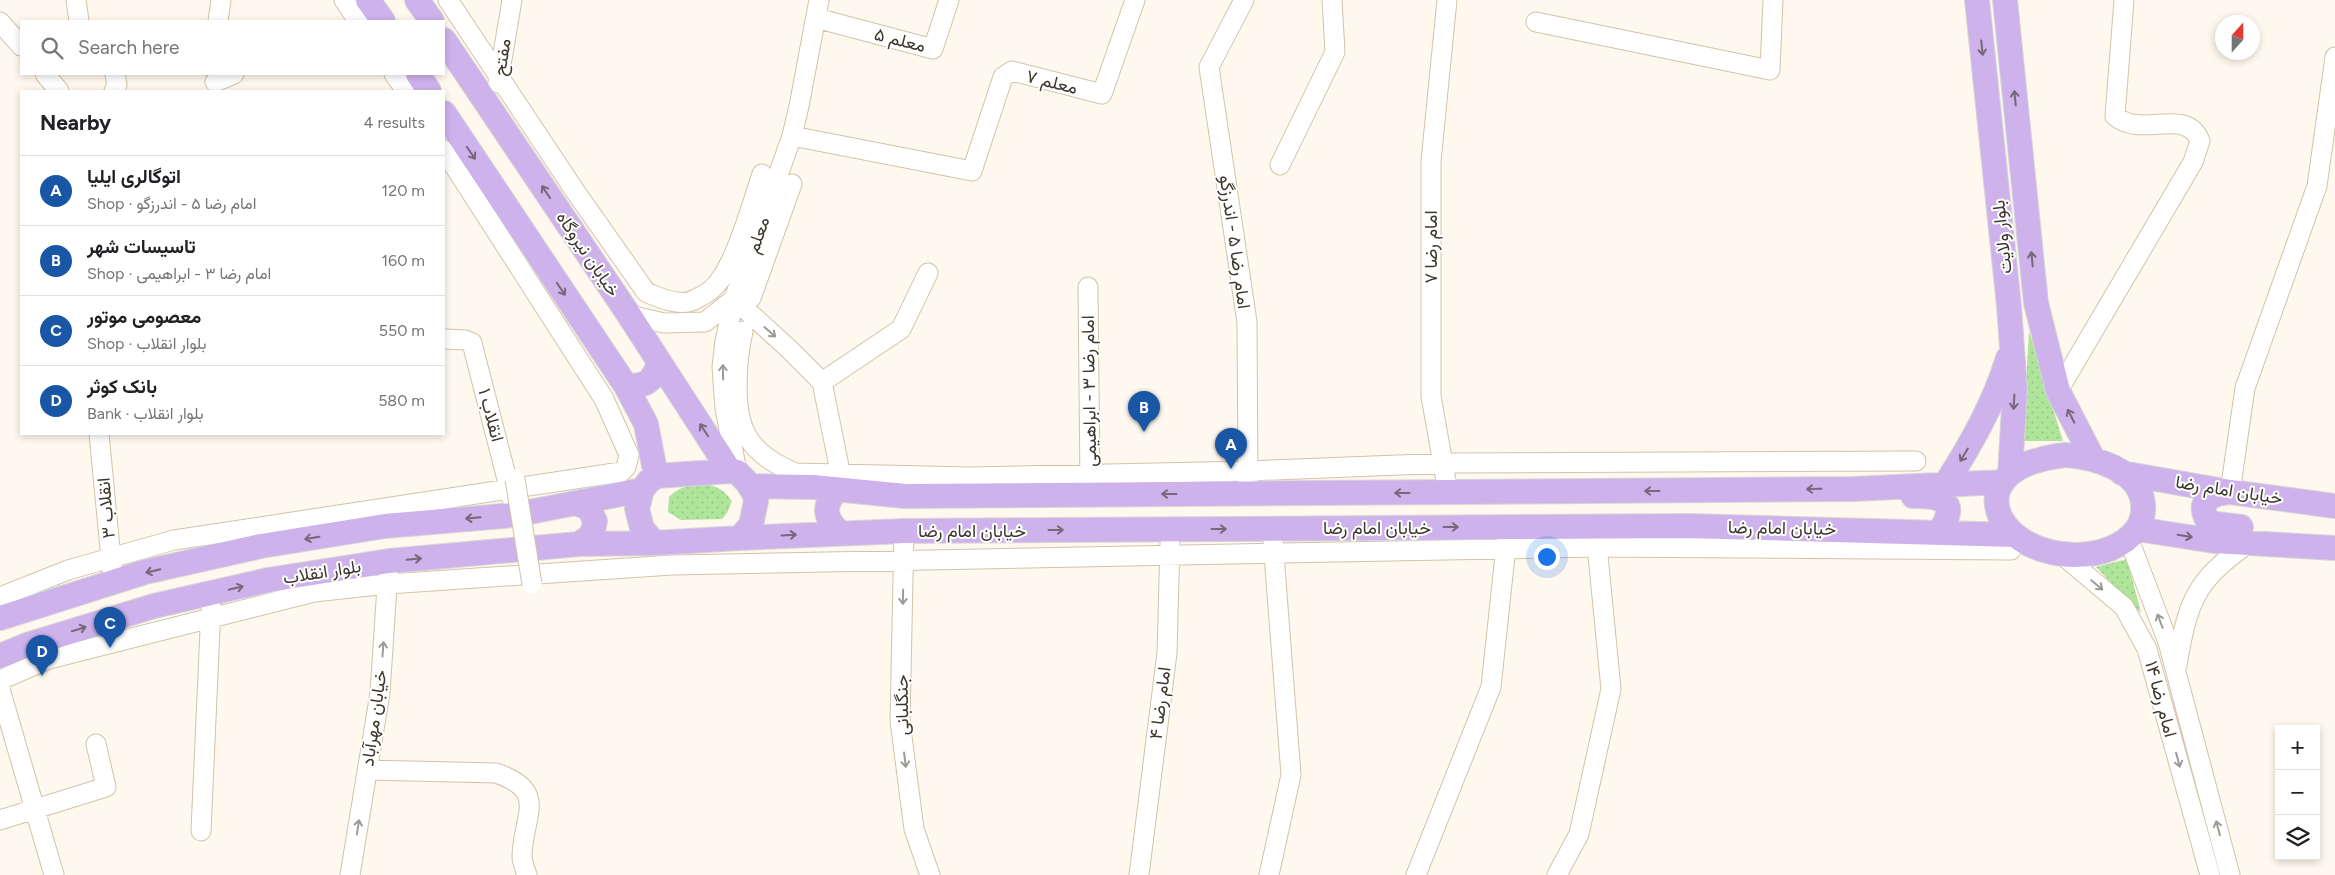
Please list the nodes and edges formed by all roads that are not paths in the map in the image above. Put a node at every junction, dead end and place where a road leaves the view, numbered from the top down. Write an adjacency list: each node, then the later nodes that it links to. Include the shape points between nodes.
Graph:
1 (76, 0): 18 (street)
2 (221, 0): 19 (street)
3 (344, 0): 17 (street)
4 (417, 0): 20 (main road)
5 (448, 0): 31 (street)
6 (512, 0): 31 (street, مفتح)
7 (949, 0): 16 (street, معلم ۵, via 933,49)
8 (1135, 0): 39 (street, معلم ۷, via 1102,94 1012,71 1003,77 972,171)
9 (1244, 0): 64 (street, امام رضا ۵ - اندرزگو, via 1209,66 1247,322)
10 (1332, 0): 41 (street, via 1335,52)
11 (1447, 0): 60 (street, امام رضا ۷, via 1431,161 1431,396)
12 (1773, 0): 22 (street, via 1770,70)
13 (1977, 0): 48 (main road, بلوار ولایت, one-way to 48)
14 (2005, 0): 47 (main road, بلوار ولایت, one-way to 14)
15 (2124, 0): 56 (street, via 2115,116 2123,123 2143,126 2182,123 2196,131 2200,141 2193,162)
16 (817, 9): 39 (street, معلم)
17 (370, 16)
18 (79, 20)
19 (218, 20)
20 (431, 20)
21 (0, 22): 24 (street)
22 (1536, 22)
23 (445, 42): 38 (main road, خیابان نیروگاه)
24 (20, 45)
25 (2335, 57): 72 (street, via 2317,186 2245,388)
26 (46, 75): 33 (street)
27 (115, 75): 34 (street)
28 (232, 75): 32 (street)
29 (395, 75): 35 (street)
30 (419, 75): 36 (main road)
31 (499, 77): 38 (street, مفتح); 42 (street, via 646,292 658,298 680,302 693,300 714,288 734,254)
32 (215, 82)
33 (58, 90)
34 (114, 90)
35 (405, 90)
36 (428, 90)
37 (445, 114): 55 (main road, one-way to 55)
38 (493, 114): 49 (main road, خیابان نیروگاه, one-way to 38)
39 (792, 136): 46 (street, معلم)
40 (445, 152): 65 (street, via 604,400 629,455 626,468 621,472)
41 (1280, 165)
42 (762, 174)
43 (792, 184): 46 (street)
44 (928, 273): 54 (street, via 901,329)
45 (1088, 287): 67 (street, امام رضا ۳ - ابراهیمی)
46 (743, 299): 49 (street, via 705,322 664,324); 54 (street, one-way to 54); 62 (street, معلم, one-way to 46, via 725,408 722,367)
47 (2036, 303): 48 (main road, via 2027,314 2014,311); 56 (main road, بلوار ولایت)
48 (2009, 306): 52 (main road, بلوار ولایت)
49 (629, 315): 53 (main road, خیابان نیروگاه)
50 (743, 331): 68 (street, via 737,366 744,429 748,438 772,462 795,473)
51 (445, 339): 65 (street, انقلاب ۱, via 472,343)
52 (2012, 347): 63 (main road, بلوار ولایت, one-way to 63, via 2015,390); 69 (main road, one-way to 69, via 1982,423)
53 (659, 363): 55 (main road, via 654,378 641,386); 62 (main road, خیابان نیروگاه, one-way to 53)
54 (822, 382): 68 (street)
55 (626, 386): 66 (main road, via 646,424)
56 (2058, 391): 58 (main road, بلوار ولایت, one-way to 56)
57 (99, 435): 93 (street, انقلاب ۳)
58 (2093, 459): 61 (main road); 63 (main road, via 2051,457 2033,461)
59 (1916, 461): 60 (street)
60 (1443, 463): 64 (street); 71 (street, امام رضا ۷)
61 (2122, 473): 72 (main road, خیابان امام رضا); 81 (main road, via 2139,490 2142,498 2144,512)
62 (739, 476): 66 (main road, خیابان امام رضا); 68 (main road, خیابان امام رضا); 83 (main road, خیابان نیروگاه, via 754,493 756,509)
63 (2006, 478): 69 (main road, خیابان امام رضا); 85 (main road, via 1998,492 1998,514)
64 (1248, 482): 67 (main road, خیابان امام رضا); 71 (main road, خیابان امام رضا, one-way to 64)
65 (512, 483): 75 (street, انقلاب ۱); 93 (street, via 174,540); 97 (street, bridge)
66 (649, 483): 73 (main road, بلوار انقلاب); 86 (main road, via 637,509 642,528)
67 (1090, 484): 68 (main road, خیابان امام رضا, via 904,496)
68 (840, 485): 80 (main road, via 828,500 826,512)
69 (1945, 485): 70 (main road, خیابان امام رضا)
70 (1854, 489): 71 (main road, خیابان امام رضا, one-way to 71); 79 (main road, via 1898,496 1936,496 1945,501 1948,511)
71 (1448, 492)
72 (2230, 492): 74 (main road, خیابان امام رضا); 89 (main road, via 2216,493 2207,501 2203,514 2209,523 2284,530)
73 (575, 503): 75 (main road, بلوار انقلاب); 87 (main road, via 589,508 595,521 592,535)
74 (2335, 506)
75 (514, 515): 96 (main road, بلوار انقلاب, one-way to 96, via 385,526 271,545)
76 (1171, 529): 77 (main road, خیابان امام رضا, one-way to 77); 78 (main road, خیابان امام رضا, one-way to 76); 92 (street, امام رضا ۴)
77 (1272, 529): 84 (main road, خیابان امام رضا, one-way to 84); 90 (street)
78 (904, 531): 80 (main road, خیابان امام رضا); 94 (street, جنگلبانی)
79 (1940, 531): 82 (main road, خیابان امام رضا, via 1688,526); 85 (main road, خیابان امام رضا)
80 (840, 533): 83 (main road, خیابان امام رضا, one-way to 80)
81 (2132, 533): 88 (main road, one-way to 88); 91 (main road, via 2107,550); 103 (street, امام رضا ۱۴, one-way to 81)
82 (1596, 536): 84 (main road, خیابان امام رضا); 85 (street); 118 (street, via 1611,689 1579,834)
83 (740, 538): 86 (main road, خیابان امام رضا)
84 (1507, 538): 90 (street); 117 (street, via 1491,687)
85 (2013, 542): 91 (main road)
86 (654, 543): 87 (main road, بلوار انقلاب)
87 (580, 544): 95 (main road, بلوار انقلاب, one-way to 87)
88 (2249, 544): 89 (main road); 103 (street, via 2207,576 2191,603)
89 (2335, 548)
90 (1274, 552): 92 (street); 116 (street, via 1291,775)
91 (2060, 553): 119 (street, امام رضا ۱۴, one-way to 119, via 2124,607 2147,649)
92 (1170, 554): 94 (street); 115 (street, امام رضا ۴, via 1167,653)
93 (111, 558): 96 (street, انقلاب ۳); 99 (street, via 68,570)
94 (904, 560): 95 (street); 114 (street, جنگلبانی, one-way to 114, via 900,721 914,829)
95 (388, 572): 98 (main road, بلوار انقلاب, one-way to 95, via 268,580); 101 (street); 107 (street, خیابان مهرآباد, one-way to 95, via 380,694)
96 (113, 582): 100 (main road, بلوار انقلاب)
97 (532, 584)
98 (211, 593): 101 (street); 102 (main road, بلوار انقلاب, one-way to 98, via 154,606)
99 (0, 597)
100 (0, 618)
101 (210, 618): 104 (street, via 49,659); 110 (street)
102 (0, 656)
103 (2176, 671): 120 (street, امام رضا ۱۴, one-way to 103)
104 (0, 680)
105 (0, 689): 108 (street)
106 (96, 744): 108 (street, via 106,787)
107 (367, 770): 112 (street, خیابان مهرآباد, one-way to 107); 113 (street, via 496,773 512,778 523,787 530,800 522,857)
108 (35, 808): 109 (street); 111 (street)
109 (0, 820)
110 (201, 831)
111 (54, 875)
112 (350, 875)
113 (527, 875)
114 (930, 875)
115 (1139, 875)
116 (1269, 875)
117 (1416, 875)
118 (1557, 875)
119 (2210, 875)
120 (2230, 875)

